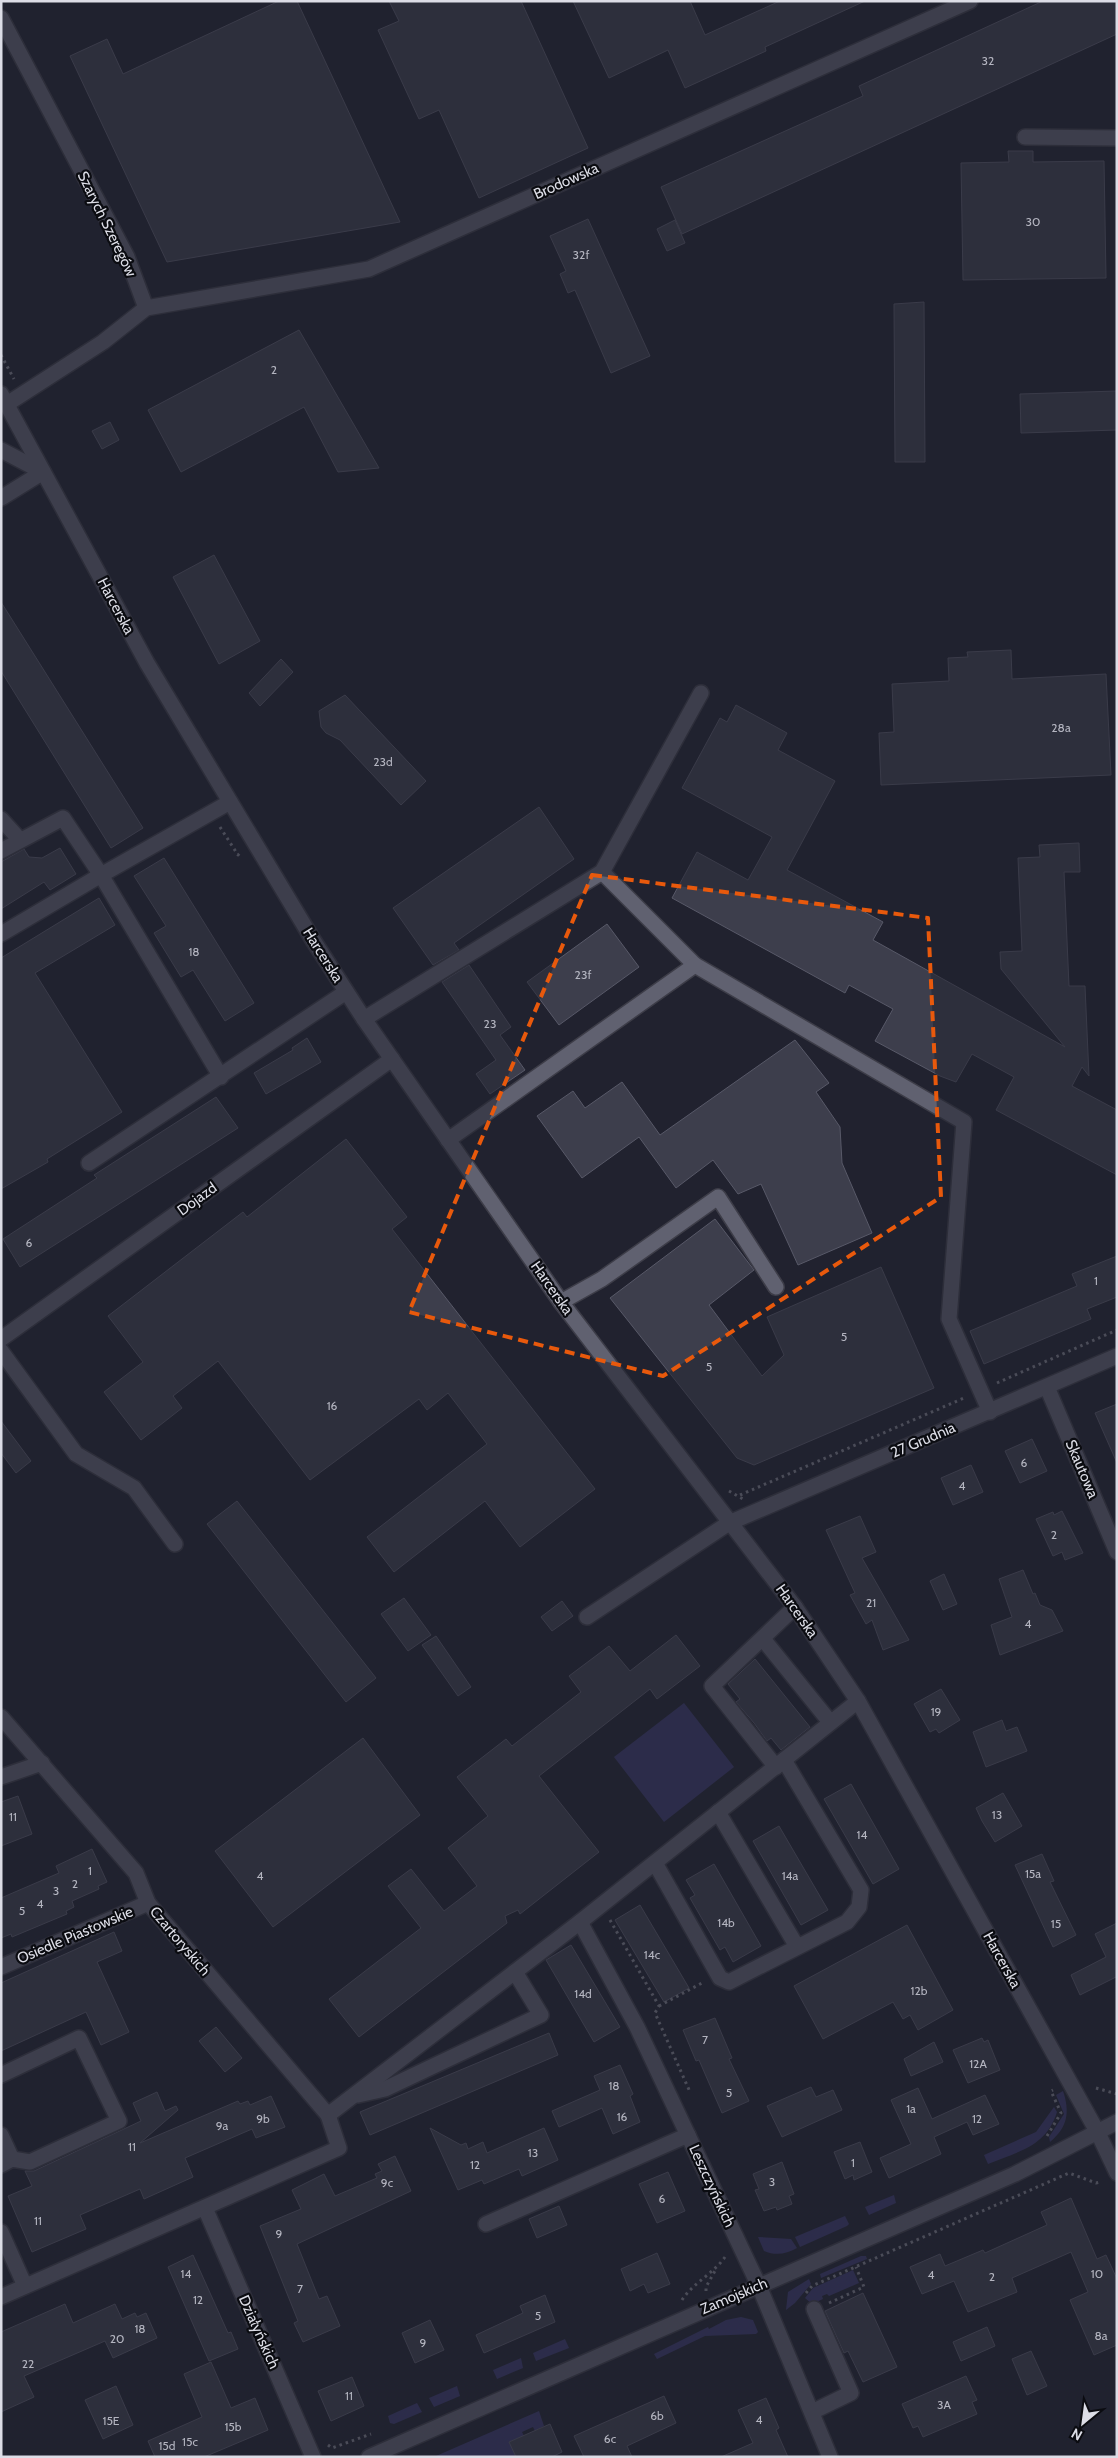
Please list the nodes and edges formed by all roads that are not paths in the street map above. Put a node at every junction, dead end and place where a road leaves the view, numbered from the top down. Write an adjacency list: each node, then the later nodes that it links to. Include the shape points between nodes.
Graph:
1 (970, 1): 5 (street, Brodowska, via 369,269)
2 (1, 18): 5 (street, Szarych Szeregów, via 127,257)
3 (1025, 138): 4 (street)
4 (1117, 138)
5 (146, 308): 6 (street, via 103,342)
6 (4, 399): 8 (street, Harcerska)
7 (1, 450): 8 (street)
8 (43, 472): 9 (street); 11 (street, Harcerska, via 147,663)
9 (1, 498)
10 (701, 693): 15 (street)
11 (230, 802): 16 (street); 19 (street, Harcerska)
12 (1, 818): 13 (street)
13 (20, 840): 14 (street); 16 (street, via 63,818)
14 (1, 851)
15 (602, 872): 18 (street); 20 (street)
16 (100, 875): 17 (street); 22 (street)
17 (1, 934)
18 (695, 965): 23 (street); 31 (street, via 964,1122 949,1319)
19 (346, 992): 20 (street, Harcerska); 22 (street)
20 (364, 1019): 21 (street, Harcerska)
21 (392, 1060): 23 (street, Harcerska); 27 (street, Dojazd)
22 (221, 1077): 24 (street)
23 (448, 1140): 26 (street, Harcerska)
24 (89, 1163)
25 (776, 1287): 26 (street, via 718,1197 602,1279)
26 (561, 1302): 32 (street, Harcerska)
27 (1, 1339)
28 (1, 1350): 33 (street, via 76,1454 134,1488)
29 (1117, 1356): 30 (street, 27 Grudnia)
30 (1047, 1387): 31 (street, 27 Grudnia); 34 (street, Skautowa)
31 (990, 1412): 32 (street, 27 Grudnia)
32 (729, 1523): 35 (street, Harcerska); 36 (street, 27 Grudnia)
33 (175, 1544)
34 (1117, 1552)
35 (795, 1607): 37 (street); 38 (street, Harcerska)
36 (587, 1618)
37 (762, 1639): 40 (street); 42 (street, via 712,1686)
38 (858, 1701): 40 (street); 55 (street, Harcerska)
39 (1, 1717): 41 (street, Czartoryskich)
40 (830, 1722): 42 (street)
41 (42, 1763): 43 (street); 46 (street, Czartoryskich, via 136,1873)
42 (780, 1763): 44 (street); 48 (street, via 861,1890 859,1907 846,1922)
43 (1, 1777)
44 (718, 1812): 45 (street); 48 (street)
45 (655, 1863): 47 (street); 48 (street, via 720,1978 729,1982)
46 (148, 1903): 49 (street, Osiedle Piastowskie); 53 (street, Czartoryskich)
47 (580, 1922): 50 (street); 56 (street, Leszczyńskich, via 637,2027)
48 (796, 1945)
49 (1, 1967)
50 (515, 1972): 52 (street); 52 (street, via 541,2015 385,2089)
51 (1, 2075): 58 (street, via 79,2038 119,2121 30,2162)
52 (352, 2096): 53 (street)
53 (328, 2114): 60 (street, via 340,2148)
54 (1117, 2122): 55 (street, Zamojskich)
55 (1098, 2133): 59 (street, Harcerska); 64 (street, Zamojskich, via 1015,2174)
56 (688, 2135): 61 (street); 64 (street, Leszczyńskich)
57 (1, 2136): 58 (street)
58 (6, 2162)
59 (1117, 2173)
60 (205, 2208): 63 (street); 68 (street, Działyńskich)
61 (486, 2224)
62 (1, 2232): 63 (street)
63 (25, 2286): 65 (street)
64 (759, 2286): 67 (street, Leszczyńskich); 69 (street, Zamojskich)
65 (1, 2297)
66 (814, 2310): 67 (street, via 851,2393)
67 (812, 2412): 70 (street, Leszczyńskich)
68 (313, 2457)
69 (369, 2457)
70 (830, 2457)

